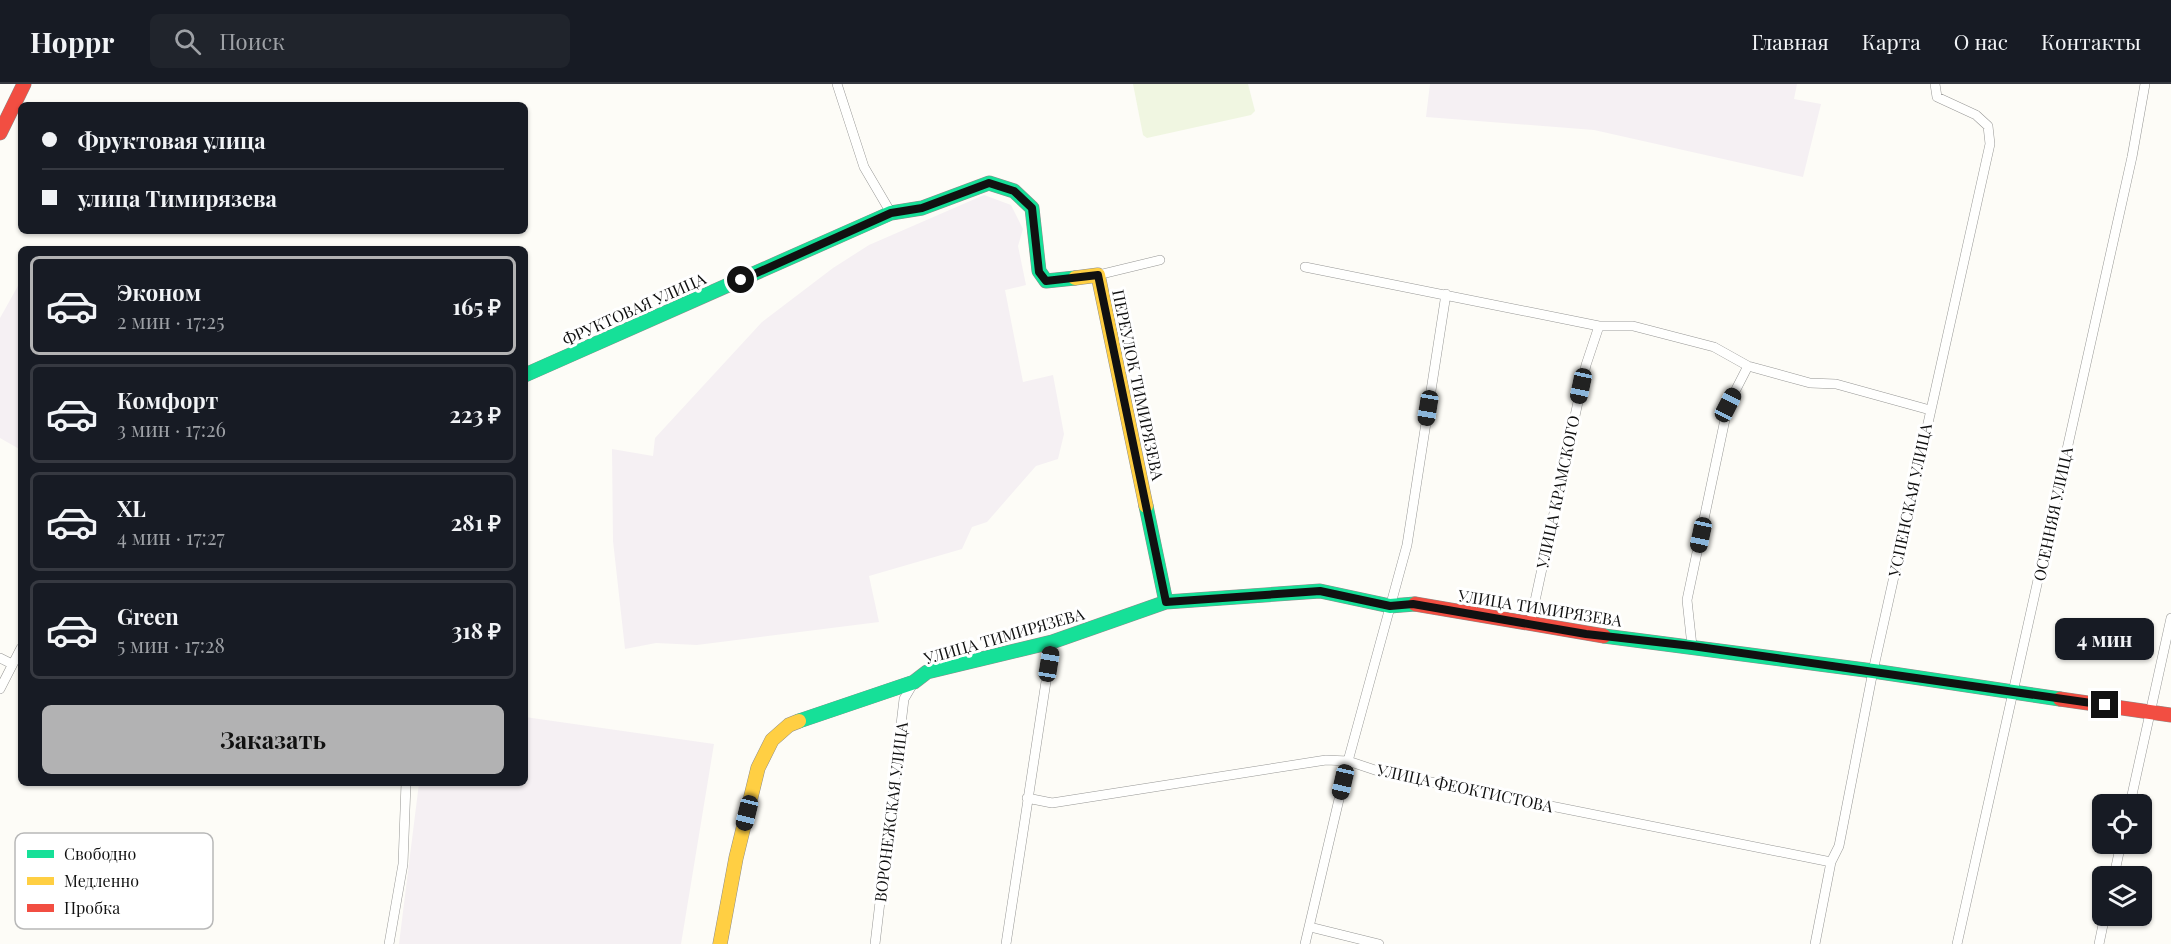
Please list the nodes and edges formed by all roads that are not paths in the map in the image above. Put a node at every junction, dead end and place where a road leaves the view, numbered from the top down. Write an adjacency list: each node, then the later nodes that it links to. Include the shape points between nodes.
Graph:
1 (24, 84): 5 (street)
2 (837, 84): 6 (street, via 864,167)
3 (1935, 84): 14 (street, УСПЕНСКАЯ УЛИЦА, via 1937,97 1976,115 1988,126 1990,144)
4 (2145, 84): 27 (street, ОСЕННЯЯ УЛИЦА)
5 (0, 133)
6 (891, 213): 9 (street, ПЕРЕУЛОК ТИМИРЯЗЕВА, via 922,208 989,183 1014,191 1032,208 1039,272 1046,281); 13 (street, ФРУКТОВАЯ УЛИЦА)
7 (1160, 260): 9 (street)
8 (1305, 267): 10 (street)
9 (1098, 275): 15 (street, ПЕРЕУЛОК ТИМИРЯЗЕВА)
10 (1446, 294): 11 (street); 16 (street, via 1407,545)
11 (1599, 326): 12 (street, via 1633,326 1714,347); 18 (street, УЛИЦА КРАМСКОГО, via 1586,365)
12 (1748, 366): 14 (street, via 1810,383 1836,384); 20 (street, via 1728,405 1687,600)
13 (528, 374)
14 (1930, 410): 24 (street, УСПЕНСКАЯ УЛИЦА)
15 (1166, 602): 16 (street, УЛИЦА ТИМИРЯЗЕВА, via 1320,591); 19 (street, УЛИЦА ТИМИРЯЗЕВА)
16 (1390, 606): 18 (street, УЛИЦА ТИМИРЯЗЕВА, via 1413,604); 30 (street)
17 (2171, 618): 28 (street)
18 (1530, 624): 20 (street, УЛИЦА ТИМИРЯЗЕВА)
19 (1052, 642): 25 (street, УЛИЦА ТИМИРЯЗЕВА, via 927,672); 33 (street)
20 (1692, 646): 24 (street, УЛИЦА ТИМИРЯЗЕВА)
21 (18, 653): 23 (street)
22 (0, 658): 23 (street)
23 (12, 664): 26 (street)
24 (1873, 671): 27 (street, УЛИЦА ТИМИРЯЗЕВА); 34 (street, УСПЕНСКАЯ УЛИЦА, via 1839,846)
25 (914, 682): 38 (street, УЛИЦА ТИМИРЯЗЕВА, via 789,725 772,740 758,768); 39 (street, ВОРОНЕЖСКАЯ УЛИЦА, via 904,699)
26 (0, 688)
27 (2014, 692): 28 (street, УЛИЦА ТИМИРЯЗЕВА); 44 (street, ОСЕННЯЯ УЛИЦА)
28 (2150, 711): 29 (street, УЛИЦА ТИМИРЯЗЕВА); 32 (street)
29 (2171, 715)
30 (1348, 761): 33 (street, УЛИЦА ФЕОКТИСТОВА, via 1326,760 1052,803); 34 (street, УЛИЦА ФЕОКТИСТОВА, via 1381,772); 36 (street)
31 (405, 786): 37 (street, via 403,864)
32 (2132, 794)
33 (1028, 798): 40 (street)
34 (1831, 862): 43 (street, УСПЕНСКАЯ УЛИЦА)
35 (2103, 926): 45 (street)
36 (1310, 927): 41 (street); 42 (street)
37 (389, 944)
38 (720, 944)
39 (875, 944)
40 (1006, 944)
41 (1305, 944)
42 (1379, 944)
43 (1815, 944)
44 (1957, 944)
45 (2099, 944)

